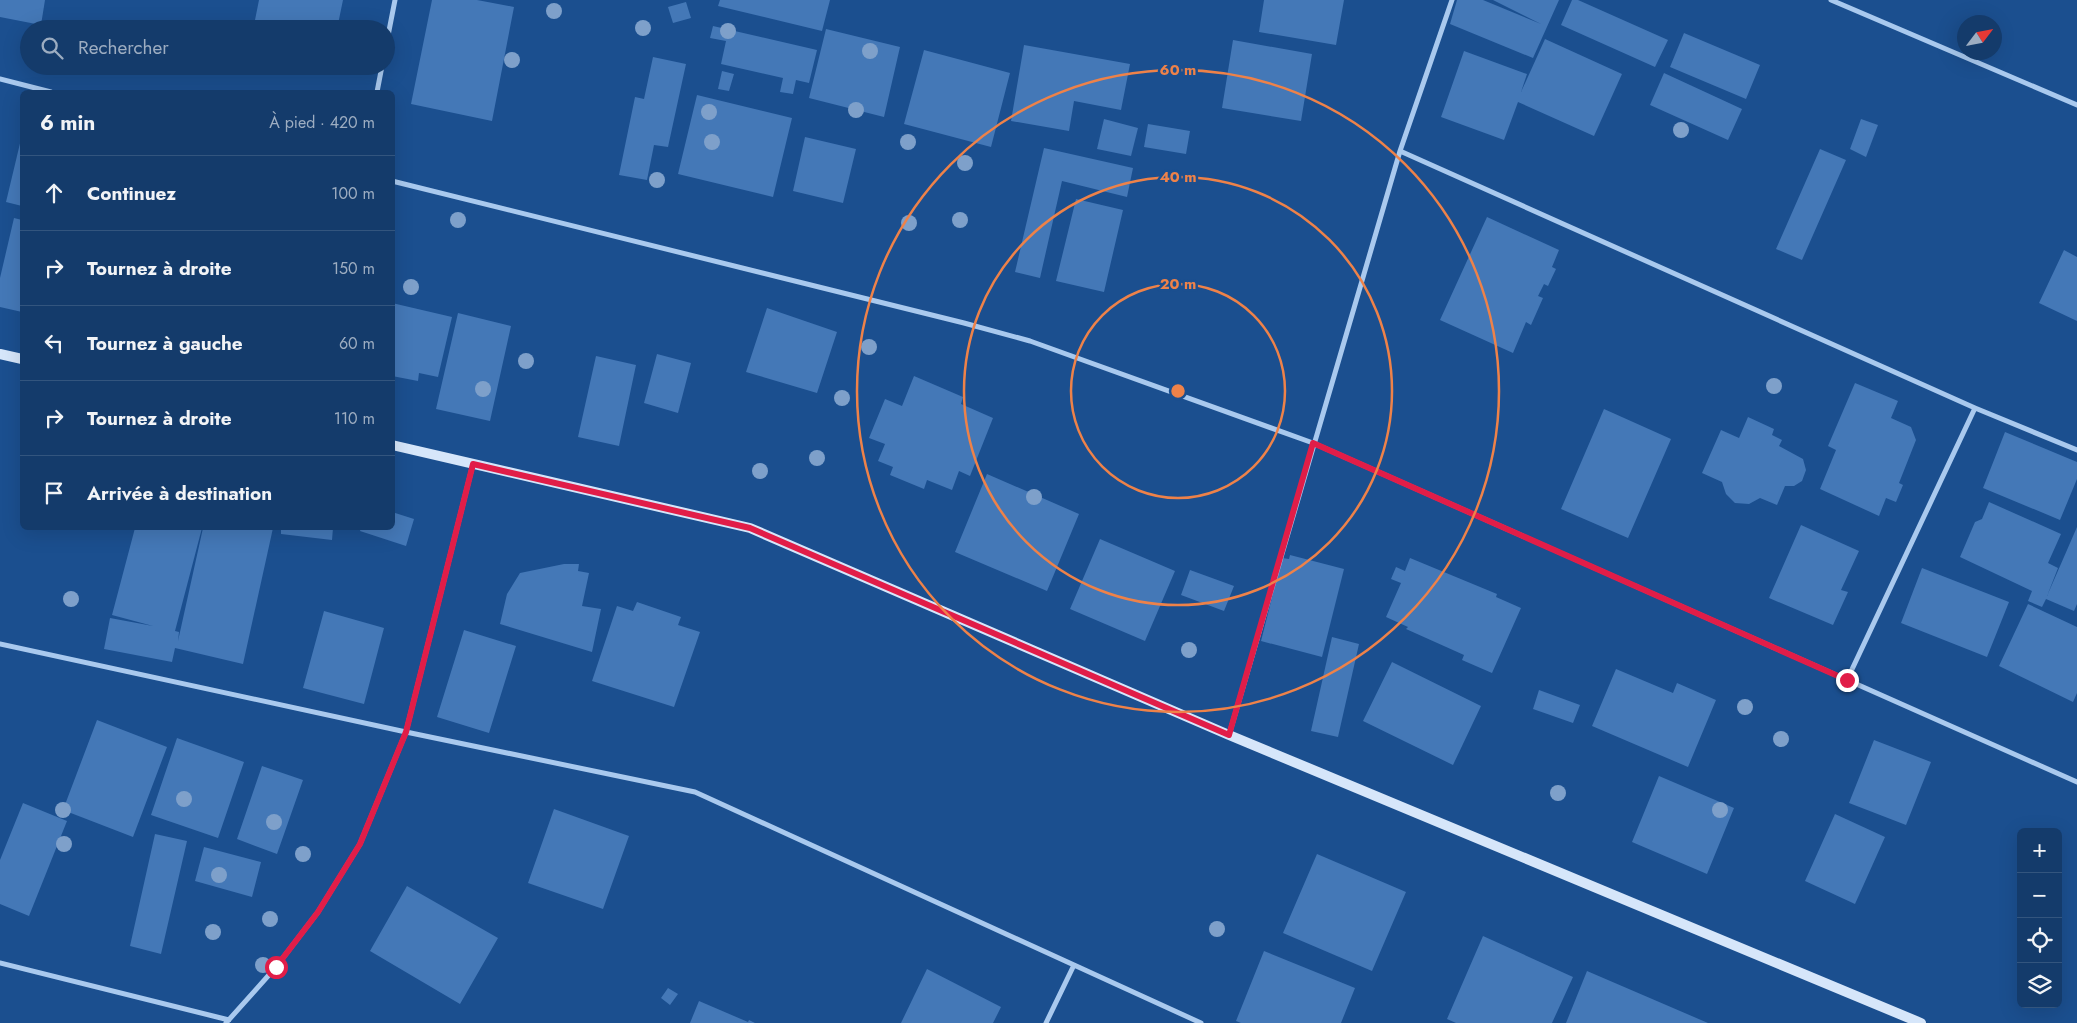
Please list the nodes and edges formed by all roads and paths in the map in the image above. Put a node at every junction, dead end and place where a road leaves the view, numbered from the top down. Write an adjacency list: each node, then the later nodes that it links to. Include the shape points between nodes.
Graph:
1 (395, 0): 4 (street)
2 (1452, 0): 10 (street)
3 (1831, 0): 9 (street)
4 (391, 20)
5 (380, 75): 8 (street)
6 (0, 79): 7 (street)
7 (43, 90)
8 (377, 90)
9 (2077, 105)
10 (1400, 151): 14 (street); 15 (street)
11 (395, 182): 15 (street, via 974,325 1030,341)
12 (0, 354): 13 (main road)
13 (20, 359)
14 (1975, 408): 17 (street); 20 (street)
15 (1313, 443): 20 (street); 22 (street)
16 (395, 446): 18 (main road)
17 (2077, 450)
18 (473, 464): 21 (street); 22 (main road, via 750,528)
19 (0, 644): 21 (street)
20 (1847, 680): 23 (street)
21 (406, 732): 25 (street, via 695,792); 26 (street, via 360,844 318,912 276,967)
22 (1229, 735): 29 (main road)
23 (2077, 782)
24 (0, 963): 26 (street)
25 (1074, 965): 27 (street); 28 (street)
26 (227, 1022)
27 (1046, 1023)
28 (1201, 1023)
29 (1921, 1023)

